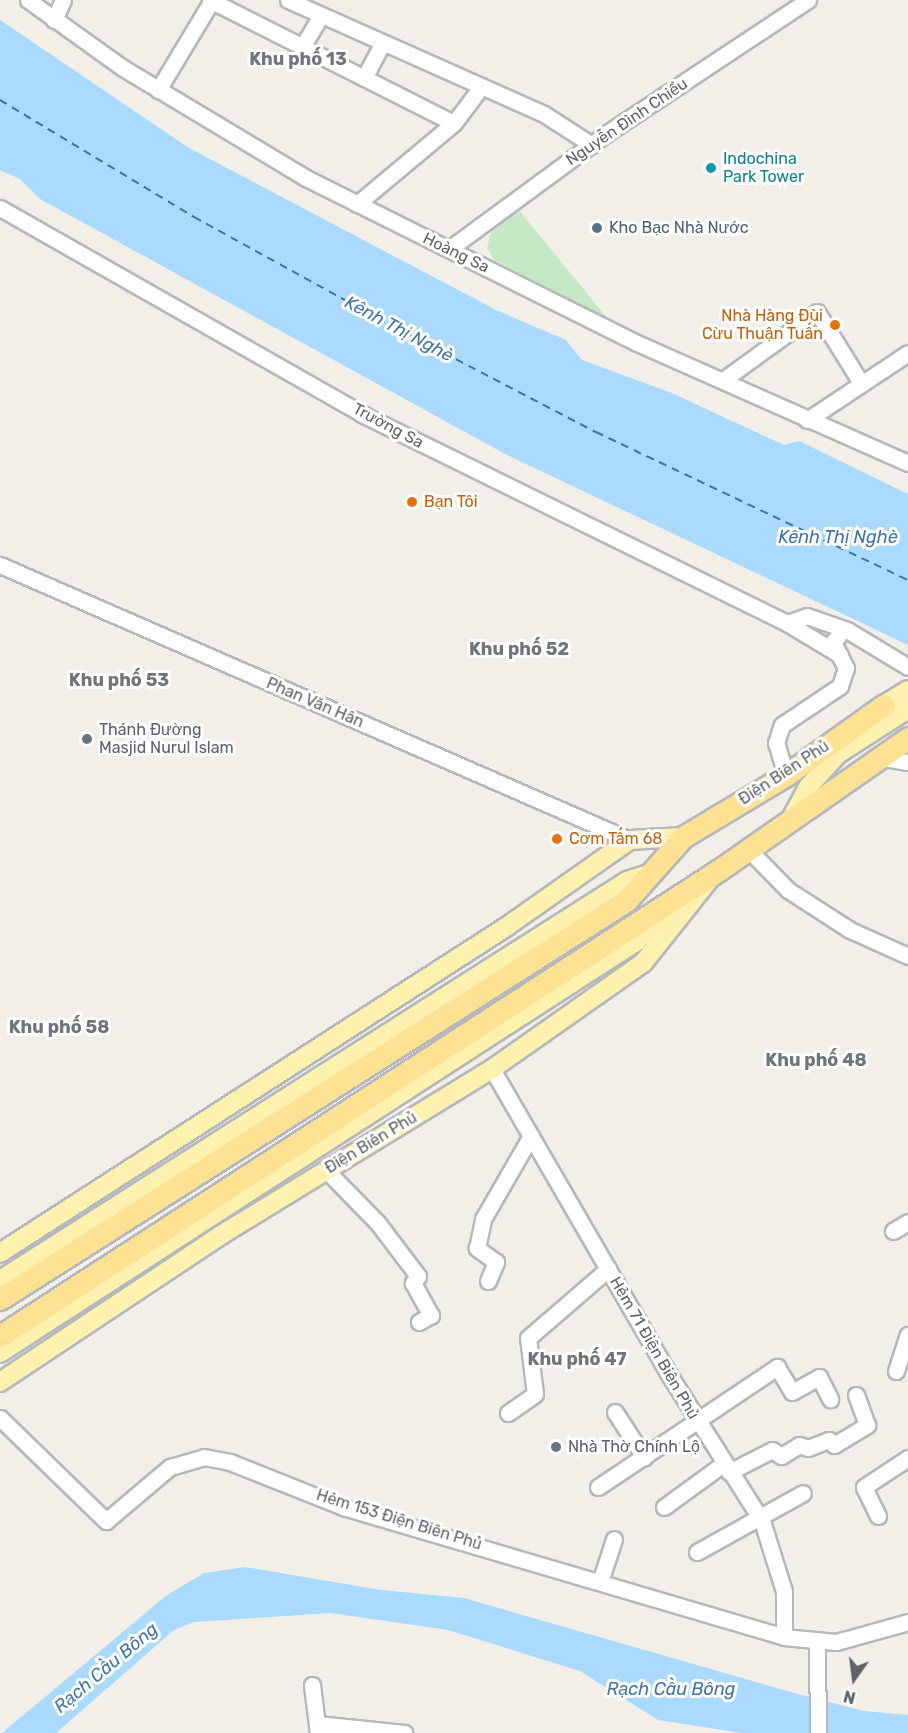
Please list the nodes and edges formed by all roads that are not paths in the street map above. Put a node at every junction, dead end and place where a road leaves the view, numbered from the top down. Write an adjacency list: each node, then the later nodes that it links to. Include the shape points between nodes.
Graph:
1 (28, 0): 7 (street, Hoàng Sa)
2 (63, 0): 7 (street)
3 (211, 0): 9 (street); 12 (street)
4 (288, 0): 6 (street)
5 (808, 0): 14 (street, Nguyễn Đình Chiểu)
6 (321, 15): 8 (street); 9 (street)
7 (54, 20): 12 (street, Hoàng Sa)
8 (383, 43): 10 (street); 11 (street)
9 (302, 47): 10 (street)
10 (364, 78): 13 (street)
11 (481, 87): 13 (street); 14 (street, via 544,114)
12 (158, 90): 15 (street, Hoàng Sa)
13 (454, 123): 15 (street)
14 (592, 145): 17 (street, Nguyễn Đình Chiểu)
15 (357, 204): 17 (street, Hoàng Sa)
16 (0, 208): 24 (street, Trường Sa, via 362,414)
17 (449, 249): 19 (street, Hoàng Sa, via 638,343)
18 (908, 353): 20 (street)
19 (723, 380): 20 (street, via 817,312); 21 (street, Hoàng Sa)
20 (861, 383): 21 (street)
21 (807, 420): 22 (street, Hoàng Sa)
22 (908, 463)
23 (0, 565): 37 (street, Phan Văn Hân)
24 (787, 623): 25 (street, Trường Sa); 26 (street, Trường Sa, via 807,616); 27 (street, Trường Sa)
25 (839, 634): 26 (street, Trường Sa); 27 (street, via 833,642)
26 (868, 642): 28 (street, Trường Sa)
27 (840, 655): 34 (street, via 846,668 840,686 782,725 776,743)
28 (908, 667)
29 (908, 690): 30 (main road)
30 (896, 710): 34 (highway, Điện Biên Phủ); 35 (main road, via 821,770)
31 (907, 741): 32 (highway, Điện Biên Phủ)
32 (879, 757): 33 (street); 35 (highway, Điện Biên Phủ)
33 (908, 762)
34 (786, 775): 36 (highway, Điện Biên Phủ)
35 (791, 819): 38 (highway, Điện Biên Phủ)
36 (683, 837): 37 (main road, Điện Biên Phủ); 40 (highway, Điện Biên Phủ)
37 (630, 840): 48 (main road, via 506,927)
38 (748, 849): 39 (highway, Điện Biên Phủ); 42 (street, via 793,894 850,930)
39 (715, 872): 41 (highway, Điện Biên Phủ); 43 (main road, Điện Biên Phủ, via 643,963)
40 (645, 875): 50 (main road, Điện Biên Phủ, via 627,881); 52 (highway, Điện Biên Phủ, via 626,901)
41 (674, 898): 55 (highway, Điện Biên Phủ); 56 (main road, Điện Biên Phủ, via 637,941)
42 (908, 956)
43 (492, 1069): 44 (street, Hẻm 71 Điện Biên Phủ); 45 (main road, Điện Biên Phủ)
44 (531, 1136): 49 (street, Hẻm 71 Điện Biên Phủ); 51 (street, via 483,1219 477,1248 496,1262)
45 (326, 1170): 53 (street, via 376,1222 418,1276 413,1283 431,1315); 58 (main road, Điện Biên Phủ)
46 (908, 1222): 47 (street)
47 (893, 1231)
48 (0, 1253)
49 (608, 1269): 62 (street, via 528,1338 535,1394); 64 (street, Hẻm 71 Điện Biên Phủ)
50 (0, 1280)
51 (488, 1281)
52 (0, 1299)
53 (419, 1322)
54 (908, 1335): 57 (street)
55 (0, 1336)
56 (0, 1353)
57 (897, 1371)
58 (0, 1382)
59 (856, 1395): 67 (street, via 867,1425 834,1445 829,1440 808,1448 799,1445 781,1456 772,1450)
60 (830, 1399): 64 (street, via 819,1377 792,1392 777,1367)
61 (615, 1412): 65 (street)
62 (508, 1413)
63 (0, 1418): 75 (street, Hẻm 153 Điện Biên Phủ, via 106,1521 170,1467 204,1457 230,1462 343,1507)
64 (698, 1422): 65 (street); 67 (street, Hẻm 71 Điện Biên Phủ)
65 (644, 1457): 68 (street)
66 (908, 1458): 72 (street, via 864,1487)
67 (726, 1468): 70 (street); 71 (street, Hẻm 71 Điện Biên Phủ)
68 (598, 1487)
69 (803, 1493): 71 (street)
70 (663, 1507)
71 (759, 1516): 74 (street); 77 (street, Hẻm 71 Điện Biên Phủ, via 784,1591)
72 (878, 1516)
73 (614, 1539): 75 (street)
74 (697, 1552)
75 (600, 1582): 77 (street, Hẻm 153 Điện Biên Phủ)
76 (908, 1622): 78 (street, Hẻm 153 Điện Biên Phủ, via 836,1642)
77 (784, 1637): 78 (street, Hẻm 153 Điện Biên Phủ)
78 (817, 1642): 82 (street)
79 (312, 1685): 80 (street)
80 (318, 1728): 81 (street)
81 (405, 1733)
82 (818, 1733)

